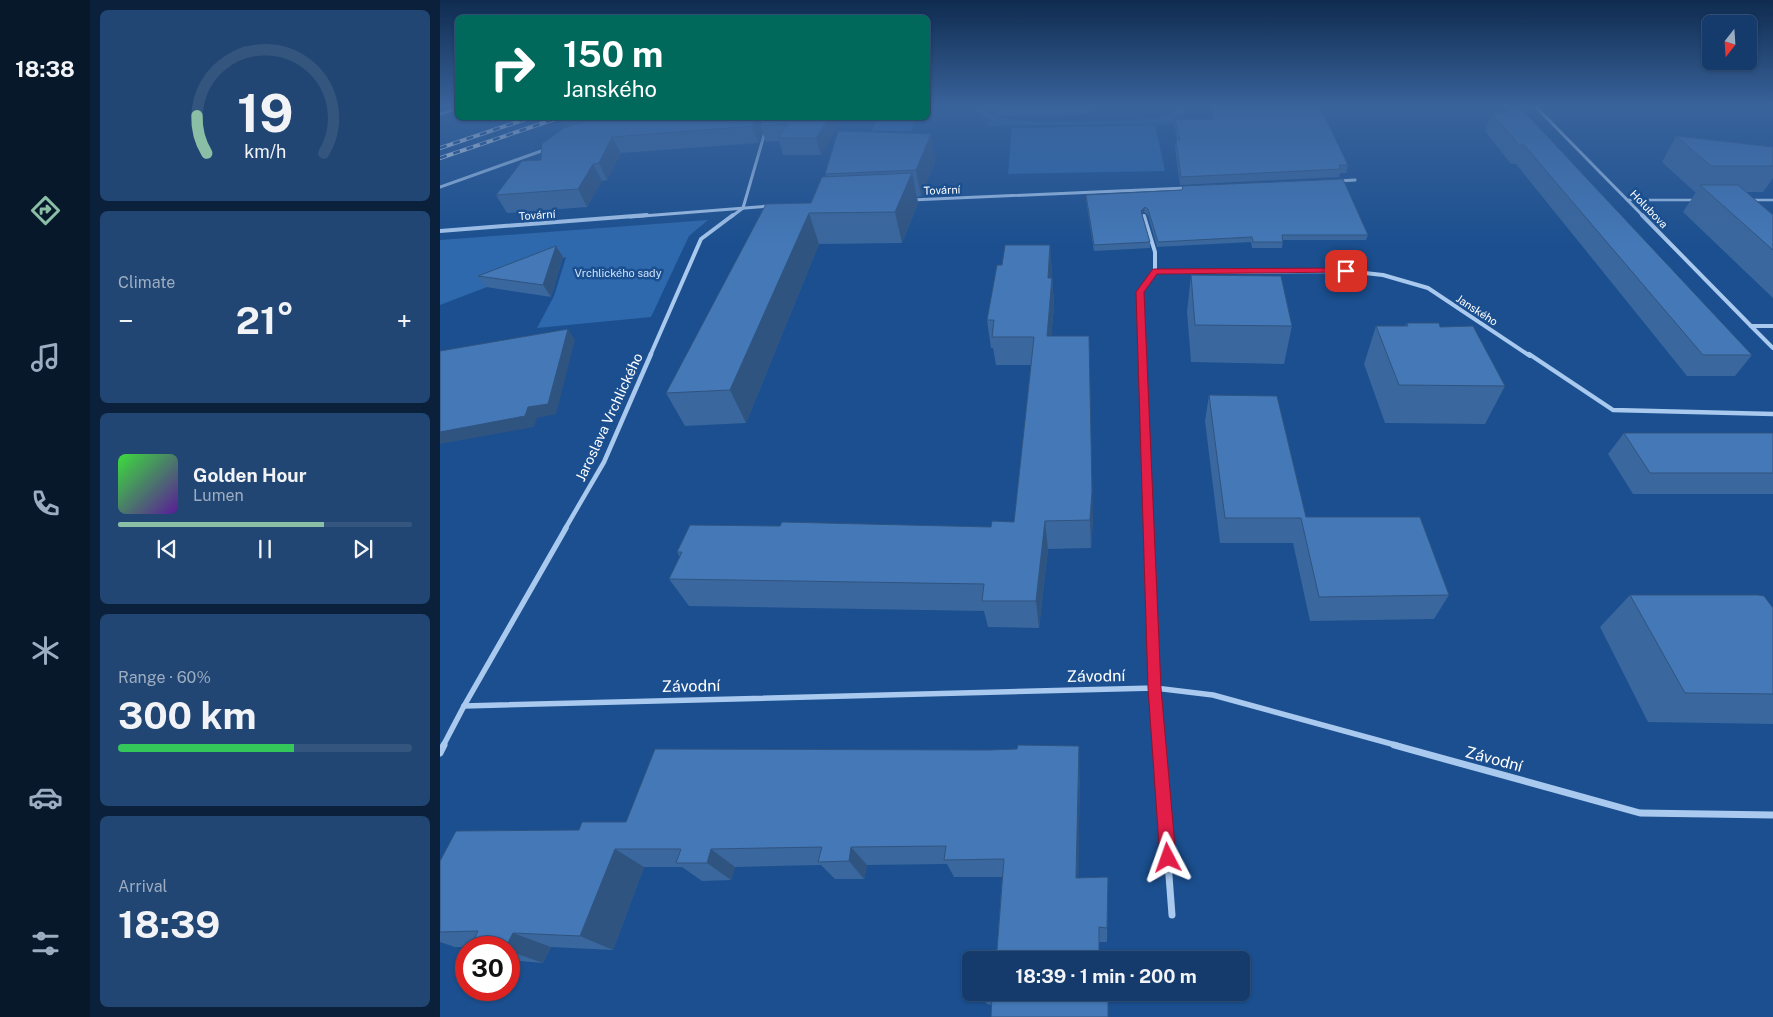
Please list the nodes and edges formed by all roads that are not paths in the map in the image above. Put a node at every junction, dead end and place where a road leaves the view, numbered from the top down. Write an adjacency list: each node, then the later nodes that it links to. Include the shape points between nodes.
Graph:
1 (538, 152): 6 (street)
2 (759, 152): 14 (street)
3 (1580, 152): 8 (street, Holubova)
4 (1355, 180): 5 (street)
5 (1335, 181)
6 (440, 187)
7 (1195, 188): 12 (street, Tovární)
8 (1627, 200): 9 (lane); 18 (street, Holubova)
9 (1695, 200)
10 (1744, 200): 11 (lane)
11 (1773, 200)
12 (903, 201)
13 (773, 206): 14 (street, Tovární)
14 (744, 208): 16 (street, Tovární); 23 (street, Jaroslava Vrchlického, via 701,239 604,462)
15 (1144, 216): 17 (street, via 1155,252)
16 (440, 231)
17 (1154, 272): 21 (street, Janského, via 1346,271 1383,275 1428,288 1613,410); 22 (street, via 1140,292)
18 (1751, 326): 19 (street); 20 (street)
19 (1773, 326)
20 (1773, 348)
21 (1773, 414)
22 (1154, 688): 23 (street, Závodní); 25 (street, Závodní, via 1212,695 1640,813); 26 (street)
23 (464, 706): 24 (street, Jaroslava Vrchlického)
24 (440, 752)
25 (1773, 815)
26 (1172, 915)

